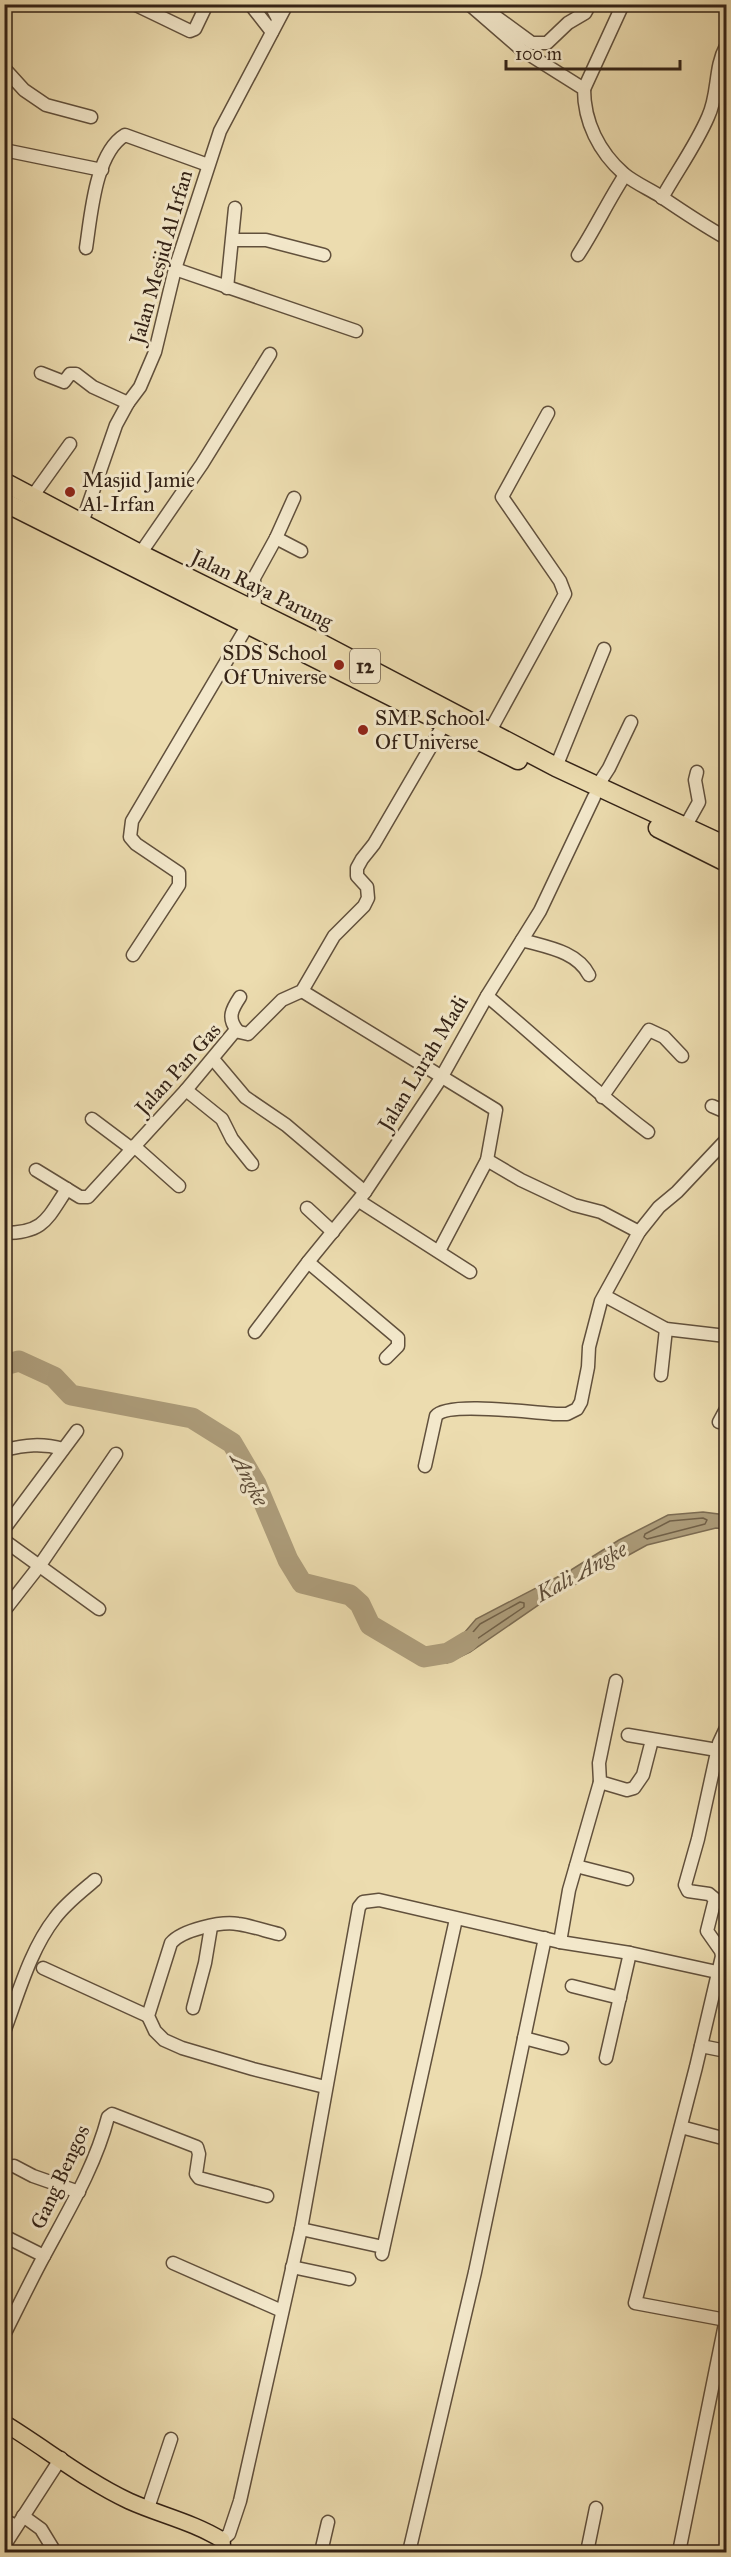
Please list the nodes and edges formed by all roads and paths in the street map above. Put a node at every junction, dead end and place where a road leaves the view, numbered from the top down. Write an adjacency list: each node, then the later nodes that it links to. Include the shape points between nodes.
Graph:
1 (134, 4): 2 (street, via 190,31 195,29)
2 (207, 4)
3 (250, 4): 11 (street)
4 (270, 4): 10 (street)
5 (287, 4): 10 (street, Jalan Mesjid Al Irfan)
6 (469, 4): 14 (street, via 522,50)
7 (491, 4): 8 (street, via 495,16 532,43 547,43 585,13)
8 (590, 4)
9 (623, 4): 14 (street)
10 (278, 19): 11 (street, Jalan Mesjid Al Irfan)
11 (272, 32): 17 (street, Jalan Mesjid Al Irfan, via 220,131)
12 (726, 46): 20 (street, via 709,117)
13 (4, 68): 15 (street, via 24,90 46,105)
14 (584, 89): 19 (street, via 586,116 595,137)
15 (91, 117)
16 (4, 150): 18 (street)
17 (208, 165): 18 (street, via 125,135 112,145); 27 (street, Jalan Mesjid Al Irfan)
18 (102, 170): 24 (street)
19 (625, 175): 20 (street); 26 (street)
20 (662, 198): 22 (street)
21 (235, 208): 23 (street)
22 (726, 238)
23 (233, 240): 25 (street, via 266,240); 28 (street)
24 (86, 248)
25 (324, 255)
26 (578, 255)
27 (176, 268): 28 (street); 32 (street, Jalan Mesjid Al Irfan, via 155,352 140,387)
28 (227, 288): 29 (street)
29 (356, 331)
30 (270, 354): 42 (street, via 202,465)
31 (41, 373): 32 (street, via 64,382 70,374 76,374 93,387)
32 (128, 403): 39 (street, Jalan Mesjid Al Irfan)
33 (548, 413): 47 (street, via 502,497 565,594)
34 (70, 444): 36 (street)
35 (4, 482): 36 (highway, Jalan Raya Parung / 12)
36 (32, 497): 39 (highway, Jalan Raya Parung / 12)
37 (294, 498): 40 (street)
38 (4, 502): 43 (highway, Jalan Raya Parung / 12)
39 (82, 523): 42 (highway, Jalan Raya Parung / 12)
40 (276, 538): 41 (street); 43 (street, via 254,578)
41 (301, 551)
42 (140, 554): 43 (highway, Jalan Raya Parung / 12)
43 (252, 618): 46 (highway, Jalan Raya Parung / 12); 47 (highway, Jalan Raya Parung / 12, via 320,642); 54 (street, via 132,821 130,837 180,877 179,885)
44 (604, 649): 48 (street)
45 (631, 722): 50 (street, Jalan Lurah Madi)
46 (444, 724): 50 (highway, Jalan Raya Parung / 12); 56 (street, via 357,868 357,876 367,887 364,906 333,936)
47 (490, 731): 48 (highway, Jalan Raya Parung / 12)
48 (556, 767): 50 (highway, Jalan Raya Parung / 12)
49 (697, 772): 51 (street, via 699,802)
50 (596, 791): 51 (highway, Jalan Raya Parung / 12); 52 (highway, Jalan Raya Parung / 12); 53 (street, Jalan Lurah Madi, via 540,911)
51 (685, 827): 52 (highway, Jalan Raya Parung / 12)
52 (722, 852)
53 (522, 940): 55 (street, via 574,957 584,964); 57 (street, Jalan Lurah Madi)
54 (133, 955)
55 (589, 975)
56 (302, 991): 59 (street, Jalan Pan Gas, via 282,1000 248,1034); 62 (street)
57 (487, 996): 62 (street, Jalan Lurah Madi); 64 (street)
58 (240, 997): 59 (street, via 230,1017)
59 (237, 1030): 61 (street, Jalan Pan Gas)
60 (682, 1056): 64 (street, via 664,1037 649,1030)
61 (213, 1059): 63 (street, Jalan Pan Gas); 78 (street, via 245,1097 286,1125)
62 (441, 1078): 67 (street, Jalan Lurah Madi); 73 (street, via 496,1110)
63 (186, 1090): 72 (street, Jalan Pan Gas); 74 (street, via 222,1119)
64 (602, 1097): 70 (street)
65 (406, 1103): 67 (street)
66 (712, 1106): 68 (street)
67 (418, 1111): 78 (street, Jalan Lurah Madi)
68 (726, 1112)
69 (92, 1119): 72 (street)
70 (648, 1132)
71 (726, 1140): 81 (street)
72 (133, 1148): 76 (street); 77 (street, Jalan Pan Gas, via 88,1197)
73 (487, 1160): 81 (street, via 521,1180); 83 (street)
74 (252, 1164)
75 (36, 1170): 77 (street, Jalan Pan Gas)
76 (179, 1186)
77 (67, 1189): 82 (street, via 41,1226)
78 (362, 1197): 80 (street, Jalan Lurah Madi); 83 (street)
79 (307, 1208): 80 (street)
80 (333, 1232): 84 (street, Jalan Lurah Madi)
81 (639, 1232): 86 (street)
82 (4, 1233)
83 (439, 1251): 85 (street)
84 (308, 1262): 88 (street, Jalan Lurah Madi); 90 (street, via 398,1338 398,1346)
85 (470, 1272)
86 (605, 1296): 87 (street); 98 (street, via 589,1347 584,1393 577,1409 567,1414 458,1408 442,1411 436,1416)
87 (666, 1329): 89 (street); 91 (street)
88 (255, 1332)
89 (726, 1336)
90 (386, 1358)
91 (661, 1375)
92 (726, 1409): 93 (street)
93 (719, 1422)
94 (77, 1431): 95 (street)
95 (63, 1449): 96 (street, via 47,1444); 99 (street)
96 (4, 1450)
97 (116, 1454): 102 (street)
98 (425, 1466)
99 (4, 1529)
100 (4, 1534): 101 (street)
101 (4, 1541): 102 (street)
102 (40, 1565): 103 (street); 104 (street)
103 (99, 1609)
104 (4, 1611)
105 (616, 1681): 110 (street, via 599,1763)
106 (726, 1728): 109 (street)
107 (628, 1735): 108 (street)
108 (652, 1740): 109 (street); 110 (street, via 643,1775 634,1788 627,1790)
109 (717, 1750): 121 (street, via 685,1886 688,1891 709,1894 715,1899 707,1931 722,1950)
110 (600, 1782): 111 (street)
111 (576, 1866): 112 (street); 118 (street)
112 (627, 1879)
113 (95, 1880): 126 (street, via 48,1927)
114 (456, 1919): 117 (street); 132 (street, via 379,1900 363,1902 359,1907); 138 (street, via 383,2250)
115 (211, 1927): 116 (street, via 236,1923); 124 (street); 125 (street, via 188,1931 171,1943)
116 (279, 1934)
117 (545, 1938): 118 (street); 127 (street)
118 (560, 1942): 119 (street)
119 (630, 1953): 121 (street); 123 (street)
120 (43, 1968): 125 (street)
121 (722, 1973): 128 (street)
122 (572, 1986): 123 (street)
123 (620, 1998): 131 (street)
124 (193, 2008)
125 (148, 2016): 132 (street, via 164,2040 182,2048)
126 (4, 2032)
127 (524, 2038): 129 (street); 158 (street, via 476,2272)
128 (701, 2046): 130 (street); 133 (street)
129 (562, 2048)
130 (726, 2051)
131 (606, 2058)
132 (325, 2087): 138 (street)
133 (681, 2127): 134 (street); 145 (street, via 636,2302)
134 (726, 2139)
135 (14, 2166): 136 (street)
136 (79, 2192): 137 (street, Gang Bengos, via 112,2114 197,2148 199,2178); 140 (street, Gang Bengos)
137 (267, 2196)
138 (301, 2229): 142 (street)
139 (4, 2236): 140 (street)
140 (44, 2256): 146 (street, Gang Bengos)
141 (173, 2263): 144 (street)
142 (292, 2267): 143 (street); 144 (street)
143 (349, 2279)
144 (282, 2312): 155 (street, via 240,2501)
145 (726, 2320): 160 (street)
146 (4, 2335)
147 (4, 2423): 149 (main road)
148 (171, 2439): 150 (street)
149 (61, 2458): 150 (main road, via 96,2483); 152 (street)
150 (148, 2508): 155 (main road, via 199,2528)
151 (596, 2508): 159 (street)
152 (15, 2521): 154 (street); 156 (street, via 41,2529)
153 (328, 2522): 157 (street)
154 (4, 2546)
155 (222, 2546)
156 (55, 2553)
157 (321, 2553)
158 (409, 2553)
159 (587, 2553)
160 (679, 2553)

